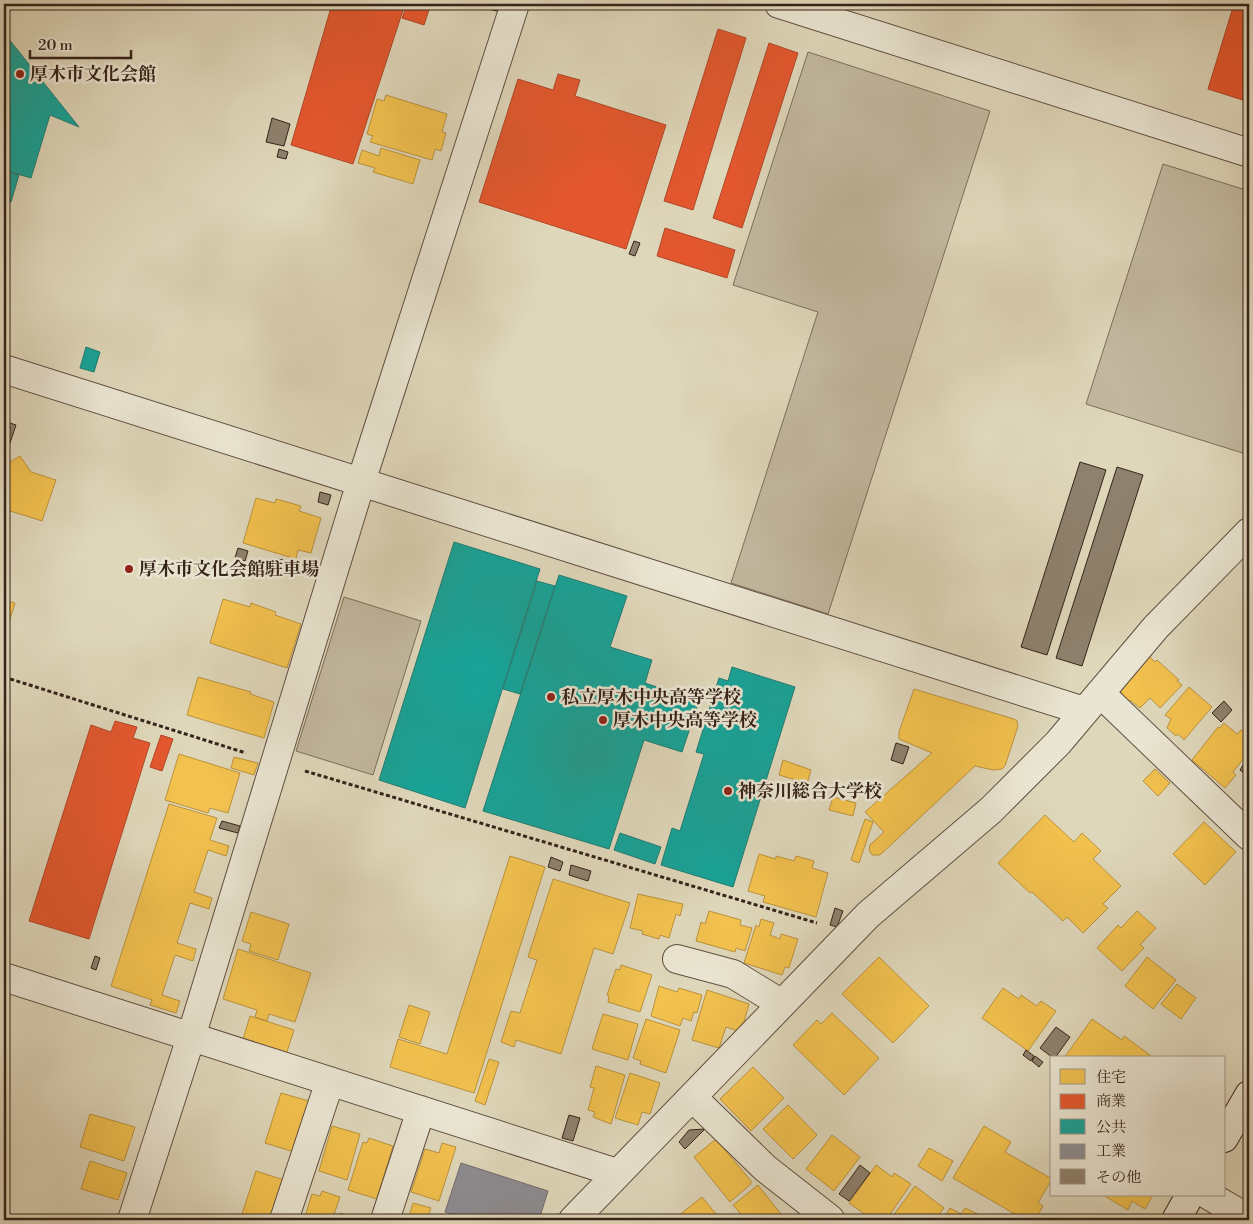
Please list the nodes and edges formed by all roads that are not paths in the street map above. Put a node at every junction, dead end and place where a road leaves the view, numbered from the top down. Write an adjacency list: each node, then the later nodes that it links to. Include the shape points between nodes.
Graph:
1 (515, 4): 5 (street)
2 (779, 4): 3 (street)
3 (1249, 153)
4 (4, 369): 5 (street)
5 (361, 482): 7 (street); 12 (street)
6 (1249, 532): 7 (street, via 1156,627)
7 (1092, 702): 8 (street); 11 (street, via 1058,743 991,810 868,915)
8 (1249, 836)
9 (677, 960): 11 (street, via 733,974)
10 (4, 977): 12 (street)
11 (782, 1004): 15 (street)
12 (191, 1037): 13 (street); 23 (street)
13 (330, 1081): 16 (street); 24 (street)
14 (1249, 1095): 17 (street)
15 (692, 1097): 18 (street); 21 (street, via 764,1168)
16 (420, 1110): 18 (street); 25 (street)
17 (1226, 1135)
18 (617, 1173): 26 (street)
19 (1189, 1196): 27 (street)
20 (1210, 1196): 22 (street)
21 (830, 1218)
22 (1249, 1219)
23 (132, 1220)
24 (284, 1220)
25 (385, 1220)
26 (573, 1220)
27 (1176, 1220)

